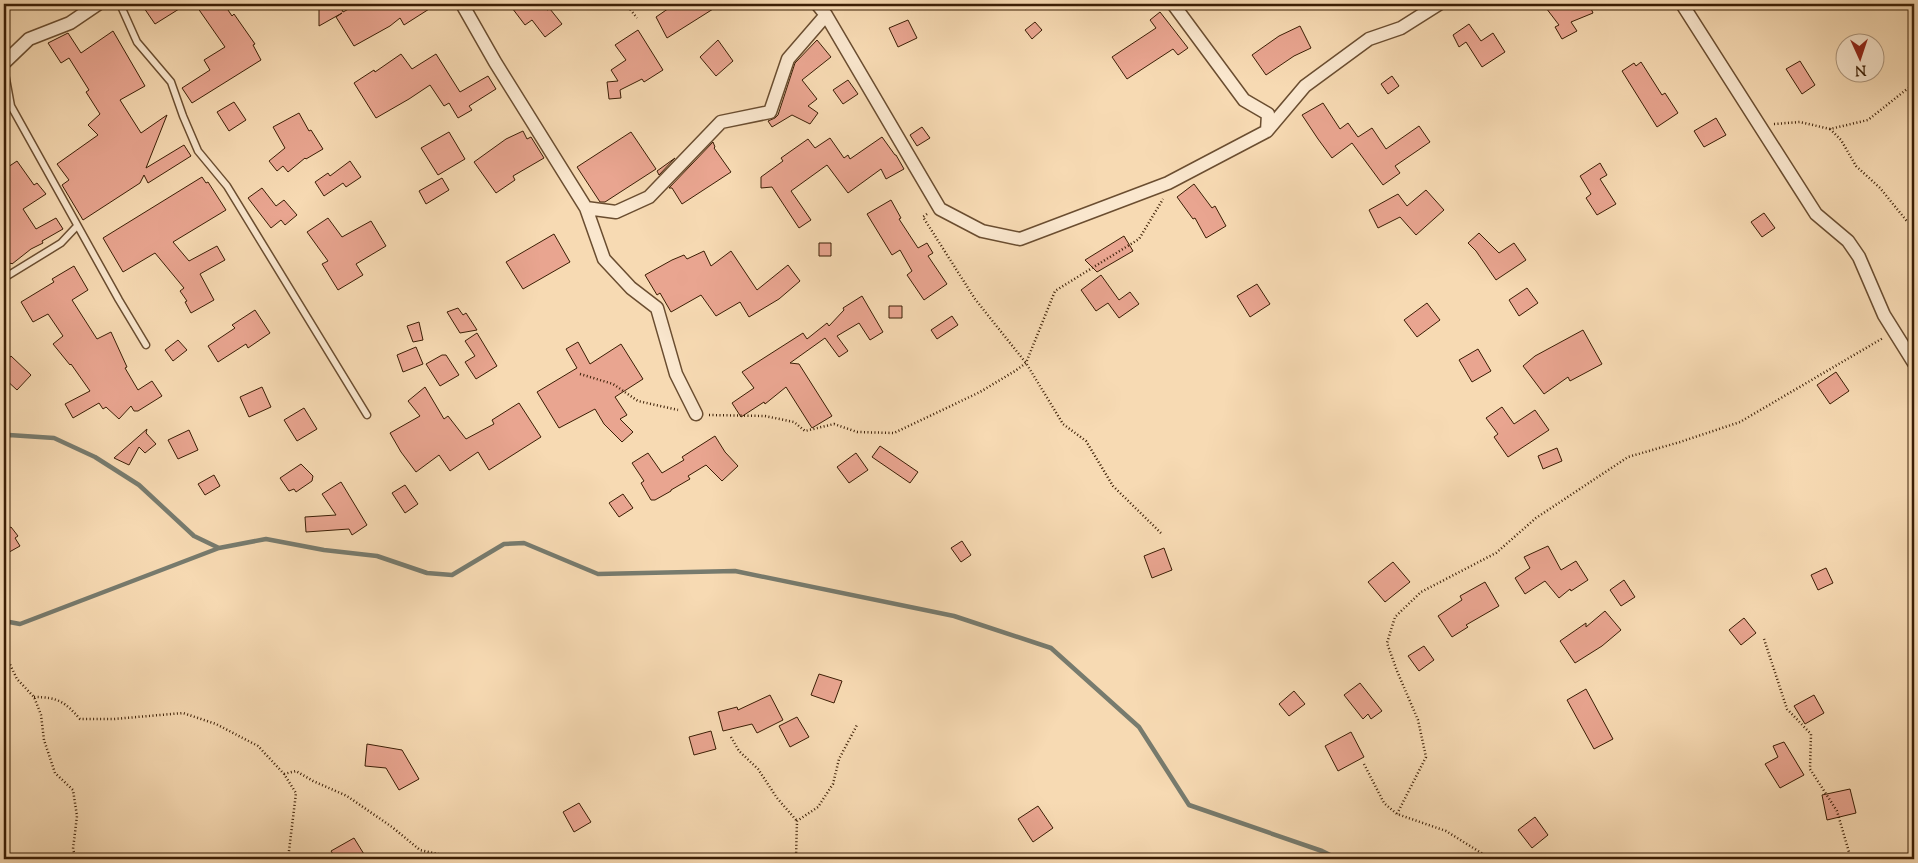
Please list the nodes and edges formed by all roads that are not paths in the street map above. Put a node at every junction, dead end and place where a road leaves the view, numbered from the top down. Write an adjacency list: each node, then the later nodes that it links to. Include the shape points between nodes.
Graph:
1 (98, 4): 9 (street, via 70,23 29,39)
2 (120, 4): 18 (lane, via 138,42 171,82 198,151 227,186)
3 (462, 4): 12 (street)
4 (817, 4): 8 (street)
5 (1173, 4): 11 (street, via 1244,100 1268,114)
6 (1439, 4): 11 (street, via 1402,28 1369,40 1305,86)
7 (1682, 4): 16 (street, via 1816,214 1848,241 1859,257 1884,314)
8 (826, 15): 11 (street, via 940,208 982,231 1020,239 1168,182); 12 (street, via 788,59 770,112 720,122 649,197 616,212)
9 (4, 63)
10 (4, 68): 13 (lane, via 11,106)
11 (1267, 131)
12 (586, 208): 17 (street, via 604,258 631,288 657,308 676,374)
13 (78, 226): 14 (lane, via 61,244); 15 (lane)
14 (4, 278)
15 (146, 346)
16 (1914, 362)
17 (696, 414)
18 (367, 415)

